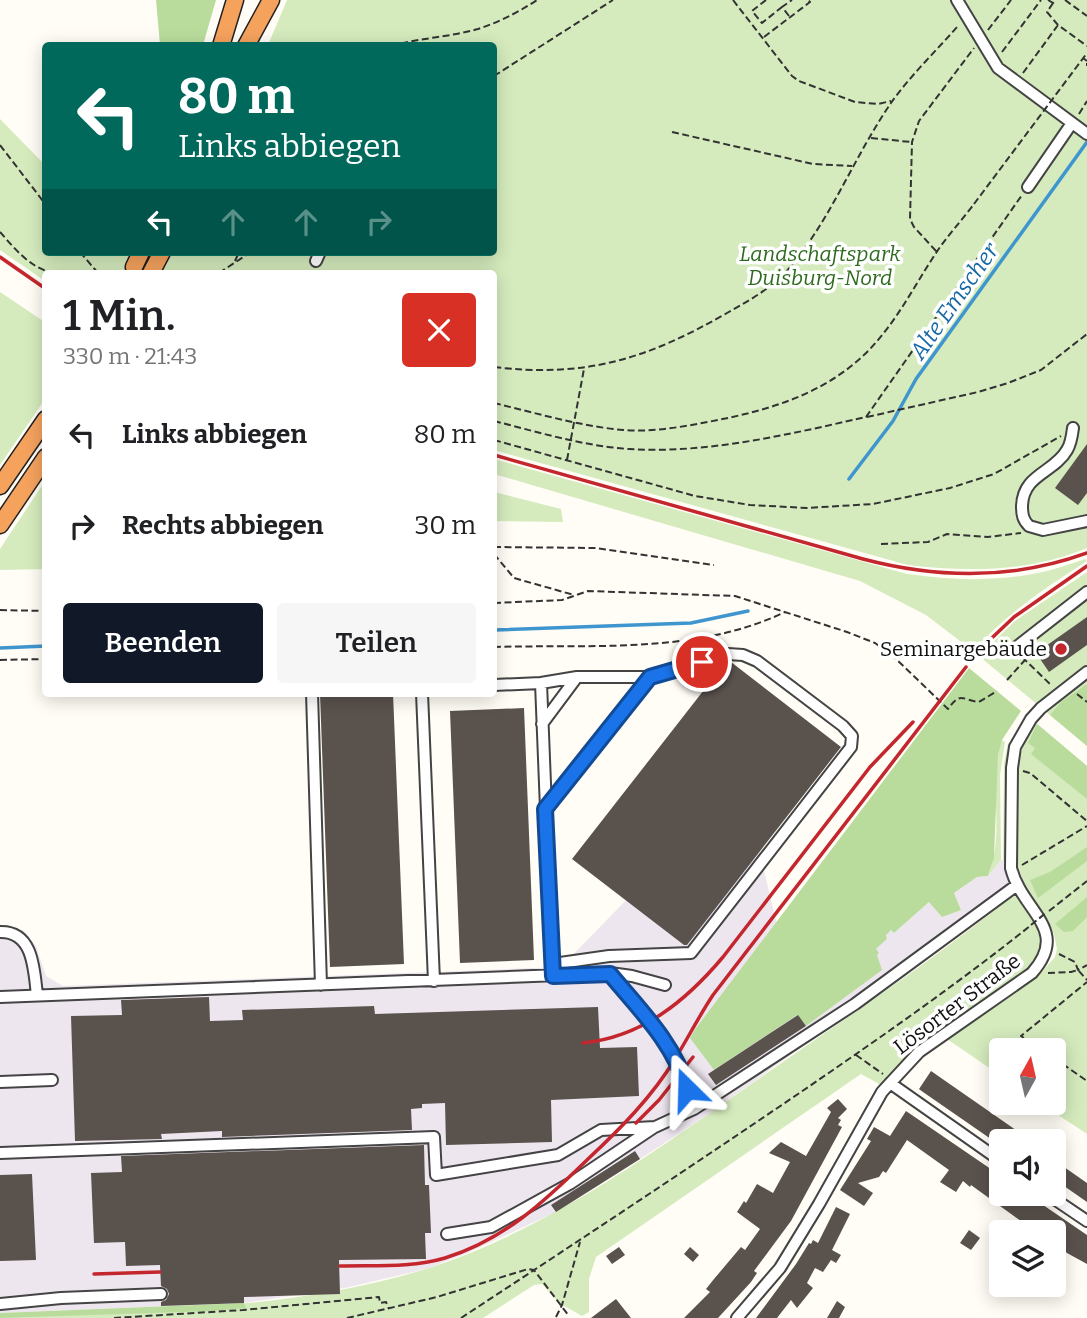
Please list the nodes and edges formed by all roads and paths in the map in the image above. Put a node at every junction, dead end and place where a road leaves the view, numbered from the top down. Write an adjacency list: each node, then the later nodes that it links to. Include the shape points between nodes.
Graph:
1 (230, 0): 28 (highway)
2 (235, 0): 28 (highway)
3 (261, 0): 29 (highway)
4 (271, 0): 30 (highway)
5 (537, 0): 31 (path, via 476,29)
6 (613, 0): 37 (path)
7 (733, 0): 26 (path)
8 (755, 0): 20 (path)
9 (766, 0): 20 (path)
10 (792, 0): 18 (path)
11 (808, 0): 24 (path)
12 (957, 0): 22 (street)
13 (1011, 0): 27 (path)
14 (1041, 0): 35 (path)
15 (1048, 0): 19 (path)
16 (1056, 0): 19 (path)
17 (1065, 0): 23 (path)
18 (787, 1): 21 (path)
19 (1054, 4): 25 (path, via 1047,12)
20 (758, 6): 21 (path, via 752,11 762,23)
21 (782, 7): 24 (path)
22 (968, 15): 27 (street); 39 (path)
23 (1087, 16)
24 (790, 17): 26 (path)
25 (1058, 25): 32 (path); 38 (path)
26 (763, 38): 39 (path, via 799,81 855,102)
27 (981, 40): 35 (street); 44 (path, via 927,108)
28 (223, 41)
29 (247, 42)
30 (248, 42)
31 (405, 42)
32 (1087, 46)
33 (1087, 53): 34 (path, bridge)
34 (1083, 58): 36 (path); 50 (path, bridge)
35 (994, 62): 38 (street)
36 (1087, 63)
37 (497, 74)
38 (1017, 82): 41 (street)
39 (892, 101): 43 (path)
40 (1087, 101): 41 (path)
41 (1080, 129): 47 (street)
42 (672, 132): 46 (path, via 813,164)
43 (869, 138): 44 (path); 46 (path)
44 (912, 142): 50 (path, via 910,219)
45 (0, 145): 48 (path)
46 (853, 166): 60 (path, via 812,237 770,287 691,334 638,356)
47 (1028, 187): 62 (path)
48 (42, 200)
49 (0, 232): 57 (path)
50 (937, 252): 63 (path, via 899,314 867,352 828,383 795,400 670,429 627,430)
51 (83, 256): 55 (path)
52 (237, 256): 54 (path)
53 (245, 256): 54 (path)
54 (234, 263): 56 (path)
55 (95, 270)
56 (224, 270)
57 (42, 271)
58 (1087, 334): 62 (path, via 1041,370 978,392)
59 (497, 367): 60 (path)
60 (584, 369): 63 (path)
61 (497, 404): 63 (path)
62 (866, 417): 67 (path, via 795,433 672,449 630,449)
63 (575, 421): 67 (path)
64 (497, 422): 67 (path)
65 (42, 425): 71 (highway)
66 (1073, 428): 69 (path, via 994,474 950,488 873,503 820,507 750,505 695,496); 74 (street, via 1068,450 1025,491 1022,516)
67 (571, 440): 69 (path)
68 (497, 441): 69 (path)
69 (567, 461)
70 (42, 463): 73 (highway)
71 (0, 486)
72 (1087, 521): 74 (street)
73 (0, 526)
74 (1035, 529): 75 (path, via 1014,535 947,534 928,542)
75 (881, 544)
76 (497, 547): 78 (path, via 595,548)
77 (497, 558): 80 (path, via 514,578)
78 (714, 565)
79 (1087, 592): 86 (street)
80 (575, 596): 81 (path); 84 (path, via 588,591 735,596)
81 (497, 603)
82 (0, 610): 83 (path)
83 (42, 611)
84 (785, 612): 85 (path, via 743,630 674,642); 96 (path, via 875,643 947,709 956,698 979,702)
85 (497, 647)
86 (1014, 649): 89 (path)
87 (42, 659): 88 (path)
88 (0, 660)
89 (1025, 660): 93 (path); 97 (path)
90 (1087, 672): 97 (street, Lösorter Straße)
91 (577, 677): 92 (street); 94 (street); 100 (street)
92 (650, 677): 102 (street); 110 (street, via 729,654 743,655 843,726 852,736 851,747 691,953 609,956)
93 (1007, 680)
94 (541, 683): 95 (street); 100 (street)
95 (497, 685)
96 (997, 691)
97 (1059, 693): 107 (street, Lösorter Straße, via 1031,719 1013,755 1011,860)
98 (312, 697): 118 (street)
99 (422, 697): 116 (street)
100 (542, 724): 102 (street)
101 (1019, 770): 103 (path)
102 (545, 809): 110 (street)
103 (1087, 821)
104 (1087, 826): 105 (path)
105 (1021, 865)
106 (1087, 881): 123 (path, bridge, via 953,986)
107 (1017, 885): 126 (street, Lösorter Straße, via 1046,930 1048,943 1042,962); 129 (street, via 888,981)
108 (0, 932): 120 (street, via 20,938 30,950)
109 (1059, 954): 112 (path, via 1075,962)
110 (553, 964): 115 (street)
111 (1087, 965): 112 (path)
112 (1079, 970): 113 (path); 117 (path)
113 (1048, 973)
114 (610, 974): 115 (street); 119 (street); 129 (street, via 663,1039 682,1072)
115 (553, 976): 116 (street)
116 (434, 981): 118 (street)
117 (1087, 981): 122 (path)
118 (321, 985): 120 (street)
119 (665, 985)
120 (37, 995): 121 (street)
121 (0, 997)
122 (1024, 1038)
123 (855, 1054): 126 (path); 136 (path)
124 (1066, 1067): 128 (path)
125 (52, 1080): 127 (street)
126 (888, 1080): 131 (street); 147 (street, Lösorter Straße, via 780,1268)
127 (0, 1082)
128 (1087, 1082)
129 (694, 1110): 130 (street)
130 (655, 1127): 132 (street, via 601,1130 558,1155 436,1175 434,1137); 135 (street, via 571,1184 491,1227)
131 (989, 1152)
132 (0, 1153)
133 (1065, 1206): 134 (street)
134 (1087, 1221)
135 (447, 1234)
136 (580, 1241): 137 (path); 140 (path)
137 (534, 1270): 140 (path); 141 (path); 146 (path)
138 (161, 1294): 139 (street)
139 (0, 1304)
140 (562, 1305): 142 (path); 143 (path)
141 (389, 1309): 144 (path, via 379,1297); 145 (path)
142 (569, 1316)
143 (556, 1317)
144 (114, 1318)
145 (347, 1318)
146 (461, 1318)
147 (737, 1318)

